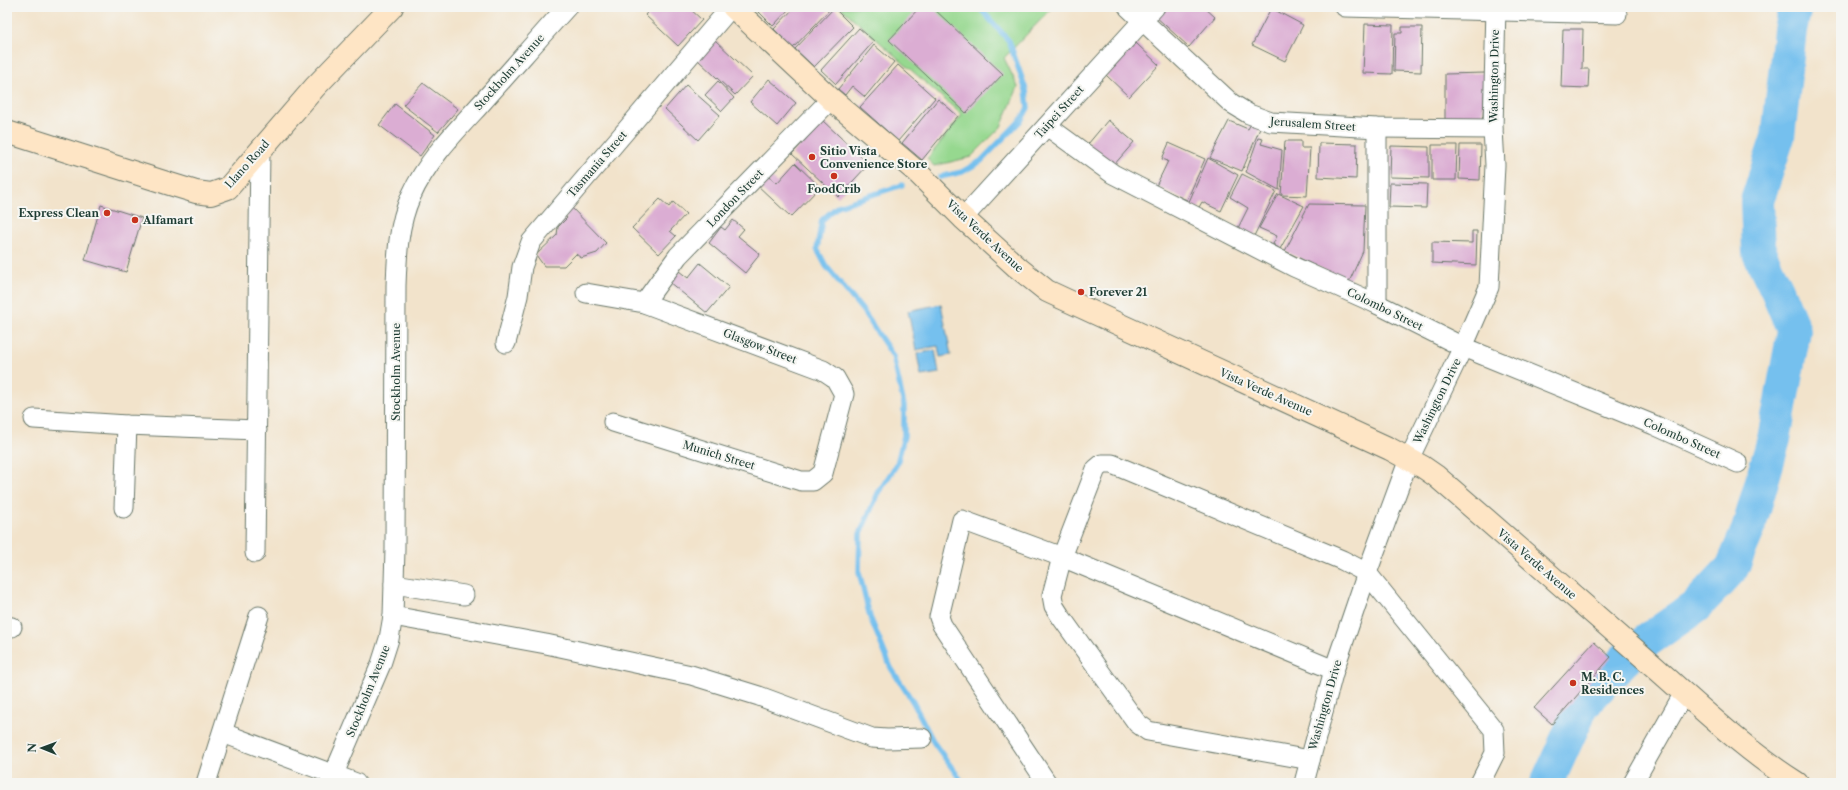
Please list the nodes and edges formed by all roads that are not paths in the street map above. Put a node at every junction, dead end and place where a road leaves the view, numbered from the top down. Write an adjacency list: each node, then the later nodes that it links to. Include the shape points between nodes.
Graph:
1 (392, 7): 15 (street, Llano Road)
2 (567, 7): 33 (street, Stockholm Avenue, via 442,148 410,197 402,223 397,251 396,286)
3 (732, 7): 10 (street, Vista Verde Avenue); 20 (street, Tasmania Street, via 531,242 522,267 518,296)
4 (1128, 7): 9 (street, Jerusalem Street)
5 (1155, 7): 9 (street, Taipei Street)
6 (1345, 7): 7 (street)
7 (1496, 10): 8 (street); 13 (street, Washington Drive)
8 (1617, 14)
9 (1142, 21): 11 (street, Taipei Street); 12 (street, Jerusalem Street, via 1231,103 1249,114 1271,122)
10 (832, 99): 16 (street, Vista Verde Avenue, via 917,172); 18 (street, London Street, via 678,256)
11 (1046, 126): 16 (street, Taipei Street); 19 (street, Colombo Street, via 1113,174 1294,267)
12 (1377, 128): 13 (street, Jerusalem Street); 19 (street)
13 (1493, 129): 21 (street, Washington Drive, via 1495,164 1489,287)
14 (7, 132): 15 (street, Llano Road, via 196,192 211,194 228,188)
15 (260, 148): 25 (street)
16 (963, 218): 26 (street, Vista Verde Avenue, via 1033,280 1062,298)
17 (586, 293): 18 (street, Glasgow Street)
18 (644, 302): 28 (street, Glasgow Street, via 823,370 835,378 844,394)
19 (1377, 304): 21 (street, Colombo Street)
20 (506, 343)
21 (1463, 347): 26 (street, Washington Drive); 27 (street, Colombo Street, via 1654,425)
22 (34, 419): 24 (street)
23 (613, 422): 28 (street, Munich Street, via 801,481 813,481)
24 (127, 426): 25 (street); 29 (street)
25 (256, 430): 30 (street)
26 (1409, 459): 32 (street, Washington Drive); 38 (street, Vista Verde Avenue, via 1436,476)
27 (1738, 463)
28 (823, 473)
29 (124, 508)
30 (255, 554)
31 (1062, 557): 32 (street, via 1096,469 1102,464 1112,464 1335,557); 37 (street); 41 (street, via 1052,595 1054,606 1137,723 1148,731); 45 (street, via 962,520 939,617)
32 (1367, 573): 37 (street, Washington Drive); 47 (street, via 1494,730 1495,753)
33 (394, 584): 34 (street); 36 (street, Stockholm Avenue)
34 (464, 595)
35 (259, 616): 39 (street)
36 (393, 616): 40 (street, via 546,644 691,675 745,691 872,738); 42 (street, Stockholm Avenue, via 381,664)
37 (1334, 670): 41 (street, Washington Drive)
38 (1684, 693): 48 (street); 49 (street, Vista Verde Avenue, via 1722,729)
39 (223, 732): 42 (street); 43 (street)
40 (922, 738)
41 (1310, 760): 46 (street, Washington Drive)
42 (331, 779): 44 (street)
43 (206, 783)
44 (356, 783)
45 (1047, 783)
46 (1304, 783)
47 (1480, 783)
48 (1633, 783)
49 (1798, 783)

